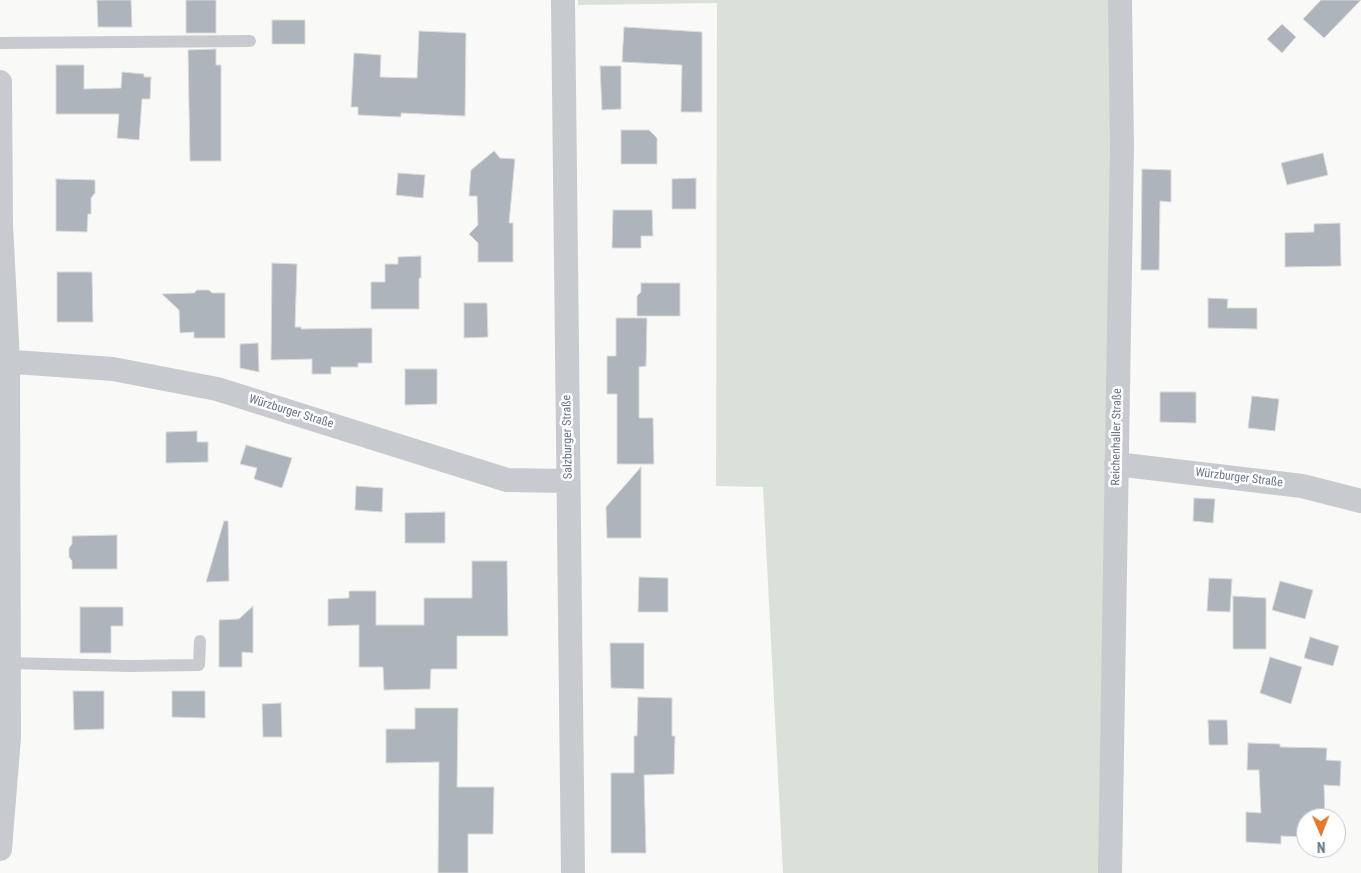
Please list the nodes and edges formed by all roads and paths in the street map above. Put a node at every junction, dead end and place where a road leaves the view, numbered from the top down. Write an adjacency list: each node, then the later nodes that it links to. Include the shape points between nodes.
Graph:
1 (563, 0): 8 (street, Salzburger Straße)
2 (1120, 0): 7 (street, Reichenhaller Straße, via 1122,147)
3 (250, 41): 4 (lane)
4 (0, 43)
5 (0, 82): 6 (street)
6 (4, 361): 8 (street, Würzburger Straße, via 113,369 217,390 508,480); 11 (street)
7 (1116, 464): 9 (street, Würzburger Straße, via 1302,486); 15 (street, Reichenhaller Straße)
8 (568, 481): 14 (street, Salzburger Straße)
9 (1361, 501)
10 (200, 641): 11 (lane, via 199,665)
11 (9, 663): 12 (street)
12 (4, 737): 13 (street)
13 (0, 849)
14 (574, 873)
15 (1110, 873)

